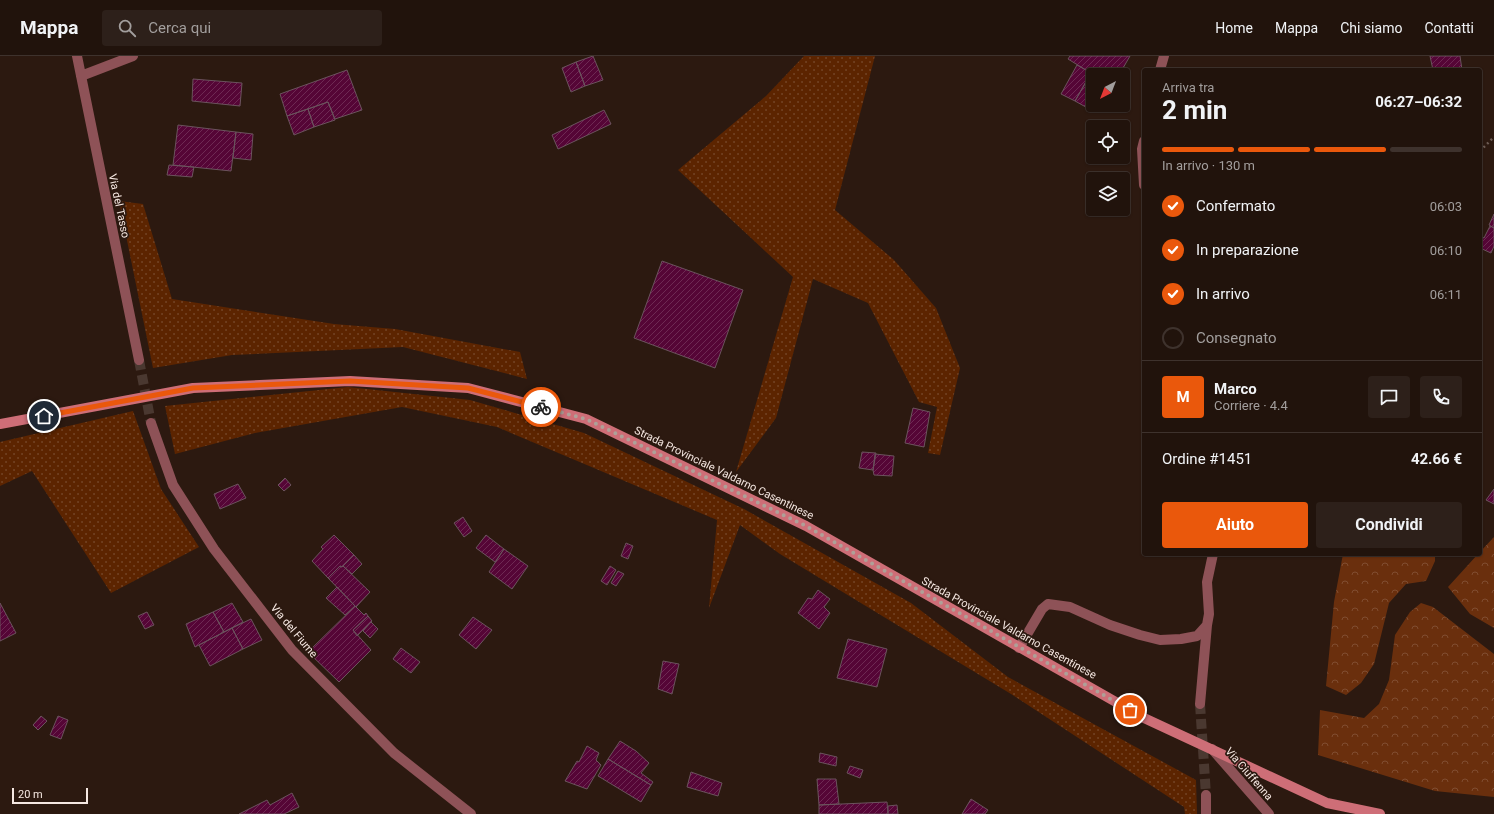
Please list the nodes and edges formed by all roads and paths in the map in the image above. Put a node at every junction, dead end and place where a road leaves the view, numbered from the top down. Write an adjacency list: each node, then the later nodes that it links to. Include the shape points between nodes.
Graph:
1 (77, 56): 5 (street, Via del Tasso)
2 (133, 56): 5 (street)
3 (1164, 56): 4 (street)
4 (1161, 68)
5 (81, 76): 8 (street, Via del Tasso)
6 (1494, 137): 7 (path)
7 (1482, 149)
8 (139, 360)
9 (151, 423): 17 (street, Via del Fiume, via 172,485 214,549 292,650 394,753)
10 (0, 424): 13 (main road, Strada Provinciale Valdarno Casentinese, via 193,388 350,381 468,388 586,419 806,526)
11 (1213, 556): 12 (street, via 1207,582)
12 (1207, 625): 13 (street, via 1197,636 1160,640 1110,625 1070,607 1048,604 1042,609); 14 (street)
13 (1019, 648): 15 (main road, Strada Provinciale Valdarno Casentinese, via 1144,718)
14 (1200, 704)
15 (1212, 749): 19 (street, Via Ciuffenna); 20 (main road, Strada Provinciale Valdarno Casentinese, via 1327,803)
16 (1206, 795): 18 (street)
17 (471, 814)
18 (1206, 814)
19 (1269, 814)
20 (1380, 814)

